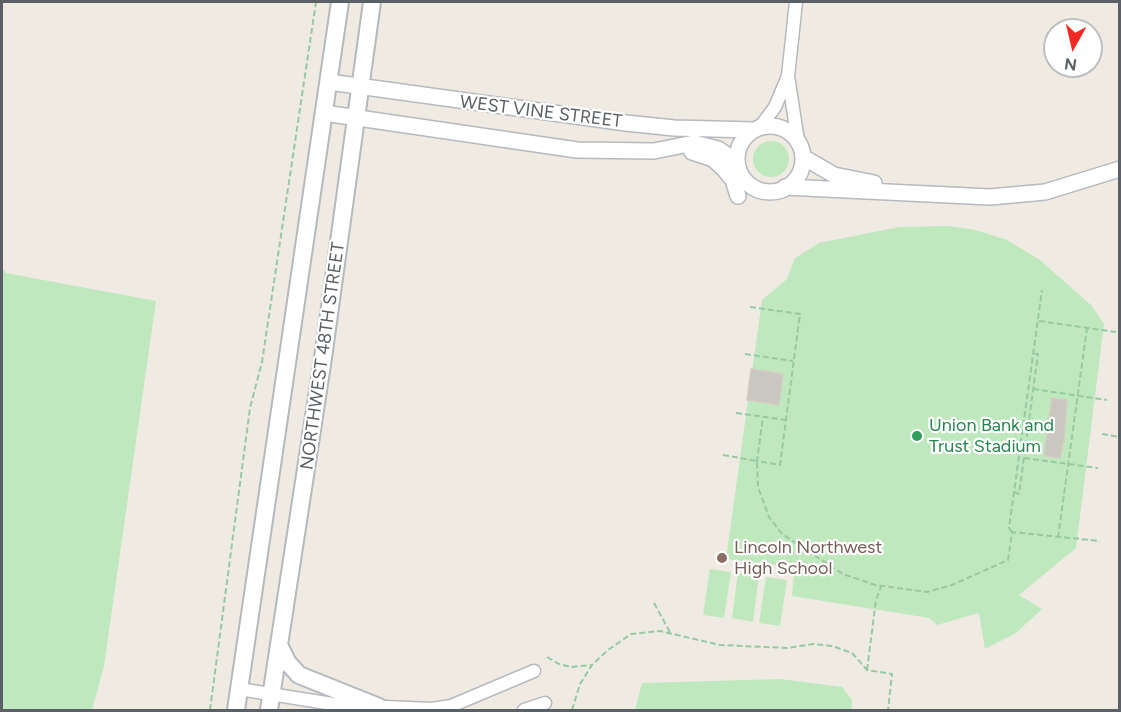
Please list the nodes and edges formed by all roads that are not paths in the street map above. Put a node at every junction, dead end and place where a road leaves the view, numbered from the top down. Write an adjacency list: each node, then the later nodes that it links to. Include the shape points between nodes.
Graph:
1 (340, 2): 5 (main road, NORTHWEST 48TH STREET)
2 (372, 2): 6 (main road, NORTHWEST 48TH STREET)
3 (796, 2): 4 (street)
4 (788, 76): 9 (street, via 775,107); 10 (street)
5 (329, 82): 6 (street, WEST VINE STREET); 7 (main road, NORTHWEST 48TH STREET)
6 (360, 87): 8 (main road, NORTHWEST 48TH STREET); 9 (street, WEST VINE STREET, via 662,127)
7 (324, 113): 8 (street, WEST VINE STREET); 20 (main road, NORTHWEST 48TH STREET)
8 (356, 118): 11 (street, WEST VINE STREET, via 577,150); 18 (main road, NORTHWEST 48TH STREET)
9 (757, 128): 10 (street, via 781,128); 13 (street, via 740,143)
10 (798, 141): 12 (street)
11 (671, 149): 13 (street, WEST VINE STREET, via 694,143 718,149); 17 (street, via 701,153 713,159 733,180)
12 (803, 157): 15 (street, via 798,175); 16 (street, via 834,175 858,182)
13 (737, 162): 15 (street, via 741,175 756,188 775,191)
14 (1119, 169): 16 (street)
15 (785, 187): 16 (street, via 990,197)
16 (1045, 192)
17 (738, 195)
18 (279, 645): 21 (main road, NORTHWEST 48TH STREET); 23 (main road, via 299,675)
19 (534, 671): 23 (street, via 451,706)
20 (239, 689): 21 (street); 24 (main road, NORTHWEST 48TH STREET)
21 (270, 703): 23 (street)
22 (545, 703): 25 (street)
23 (379, 707)
24 (236, 711)
25 (524, 711)

